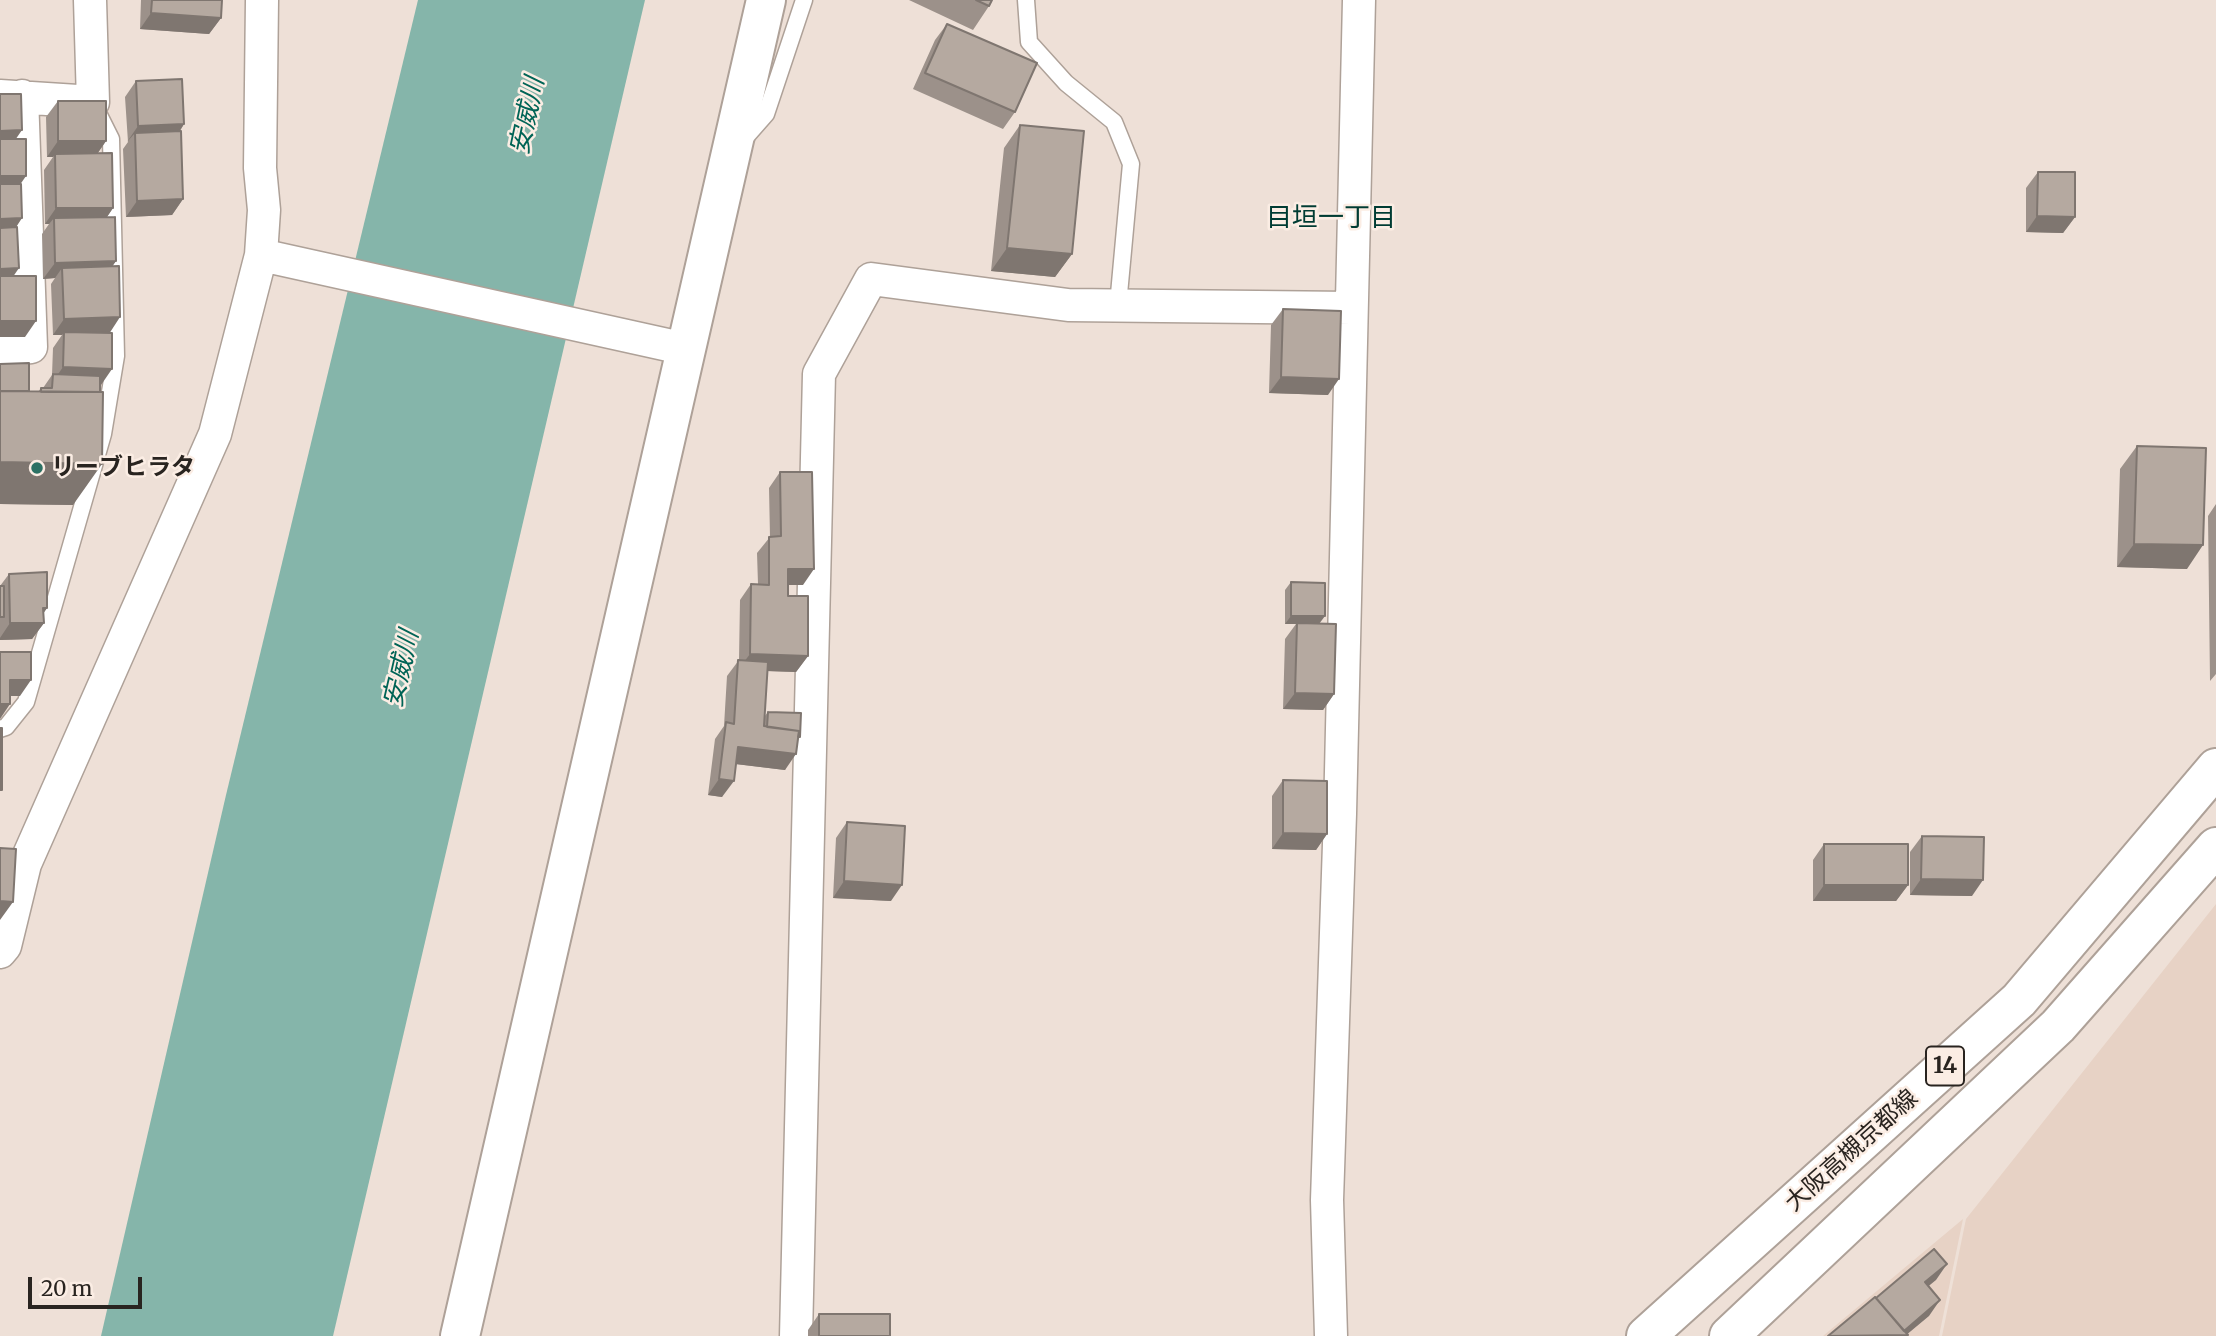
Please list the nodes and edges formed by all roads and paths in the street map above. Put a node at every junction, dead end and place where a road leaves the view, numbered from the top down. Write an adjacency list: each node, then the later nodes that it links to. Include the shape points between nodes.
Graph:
1 (90, 0): 8 (street)
2 (262, 0): 10 (street, via 260,168)
3 (766, 0): 9 (main road)
4 (804, 0): 9 (lane, via 766,114)
5 (1026, 0): 11 (lane, via 1029,41 1066,83 1114,122 1131,164)
6 (1359, 0): 12 (street)
7 (11, 96): 8 (street); 14 (street, via 31,348)
8 (93, 102): 15 (lane, via 111,139 116,356 103,434 26,702)
9 (730, 154): 13 (main road)
10 (269, 257): 13 (street); 18 (street, via 215,434 18,863 5,946)
11 (1118, 305): 12 (street); 20 (street, via 1068,304 871,279 819,374)
12 (1351, 308): 21 (street, via 1327,1200)
13 (686, 349): 19 (main road)
14 (0, 350)
15 (0, 729)
16 (2216, 768): 22 (main road, 大阪高槻京都線 / 14, via 2019,1000)
17 (2216, 847): 23 (main road, 大阪高槻京都線 / 14, via 2058,1026)
18 (0, 952)
19 (460, 1336)
20 (796, 1336)
21 (1331, 1336)
22 (1646, 1336)
23 (1729, 1336)

